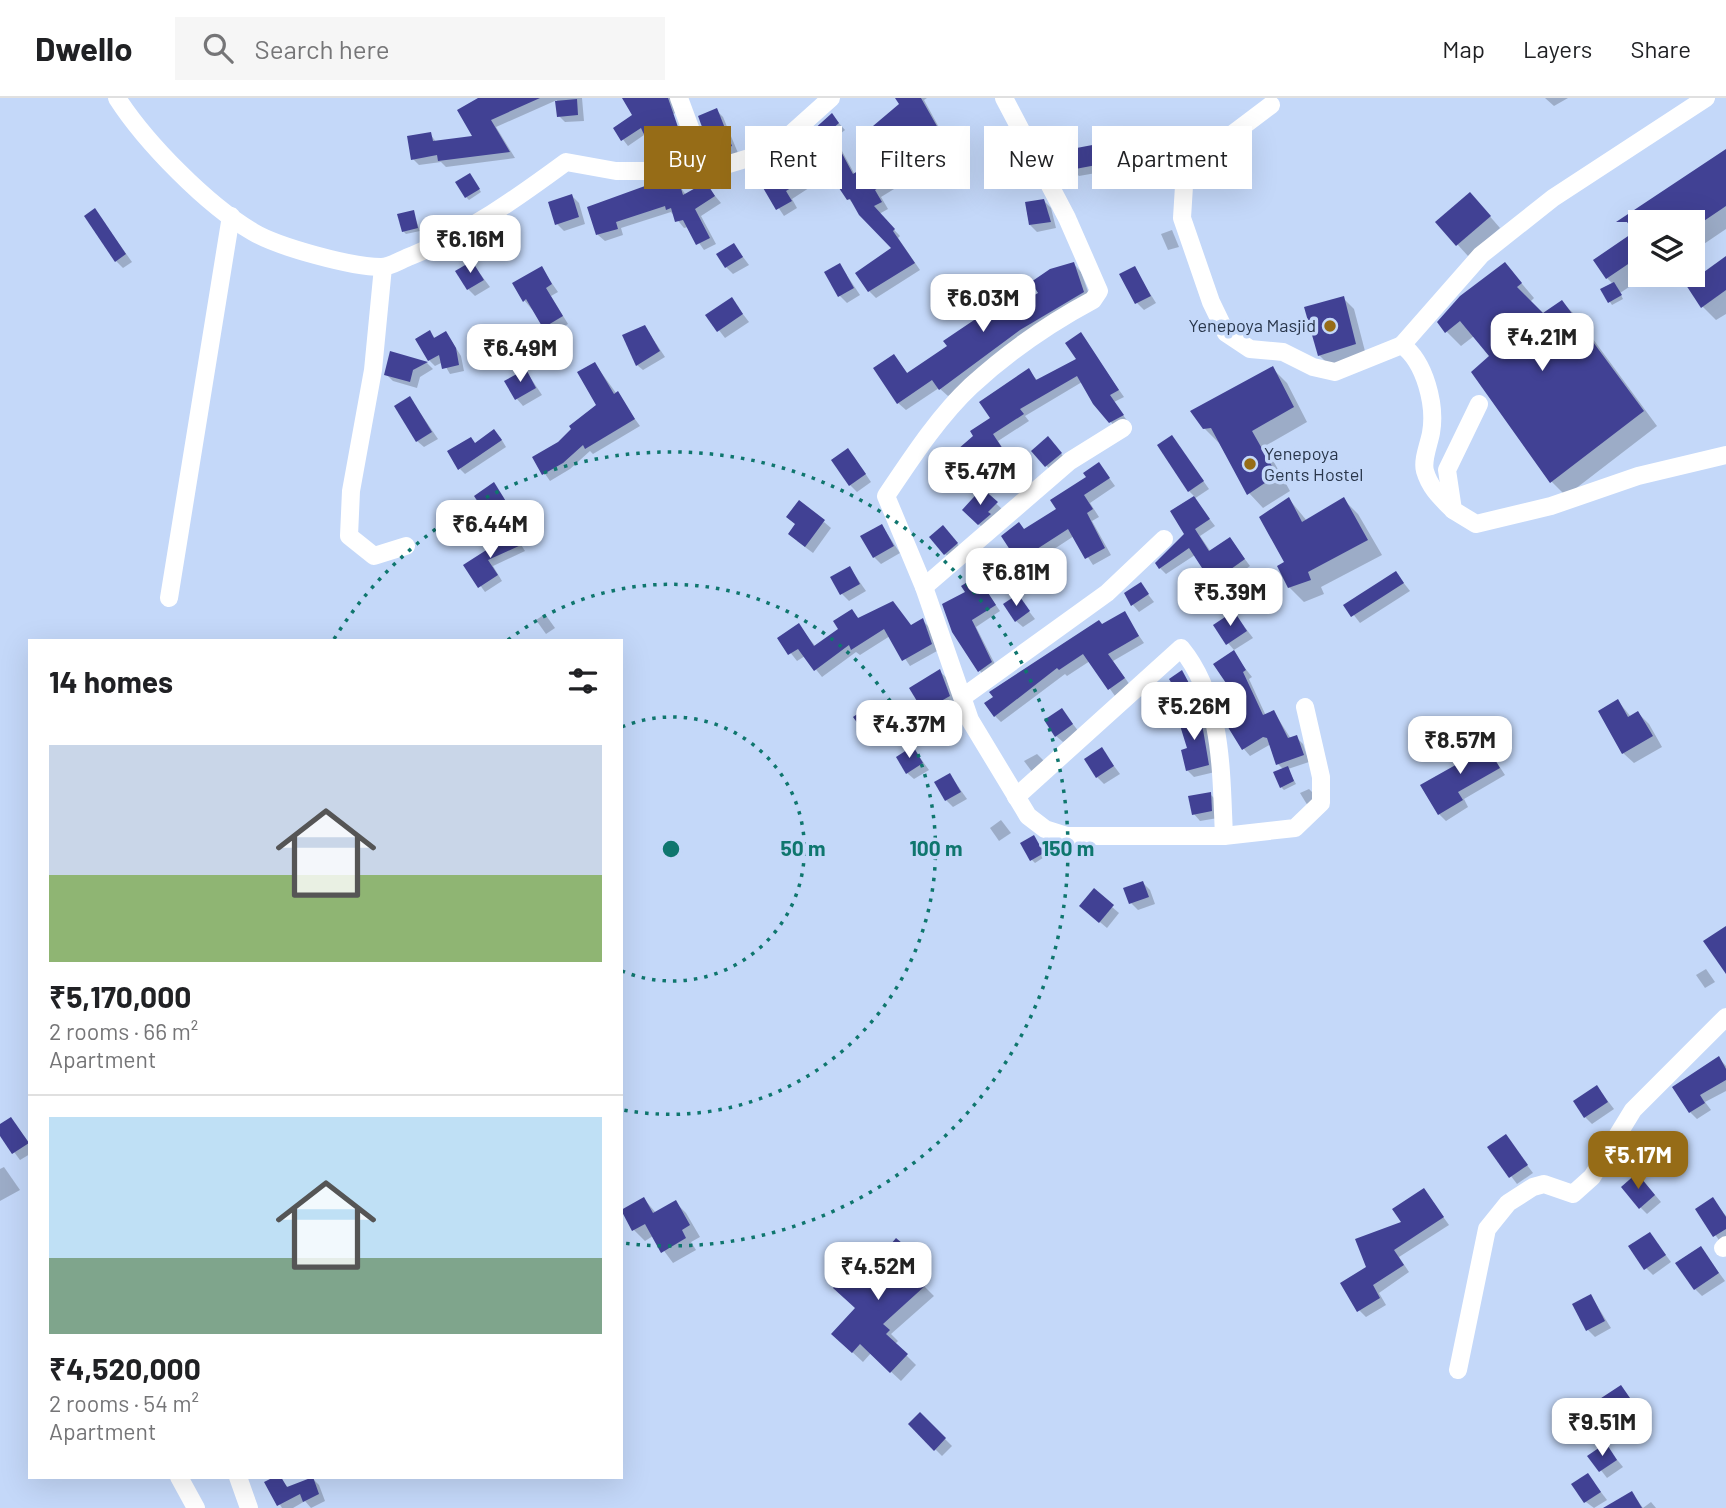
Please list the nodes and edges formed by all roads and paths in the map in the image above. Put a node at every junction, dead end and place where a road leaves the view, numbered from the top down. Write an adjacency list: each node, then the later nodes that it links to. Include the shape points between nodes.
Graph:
1 (117, 98): 10 (street, via 134,124)
2 (679, 98): 7 (street)
3 (831, 98): 8 (street, via 772,151)
4 (1004, 98): 19 (street, via 1068,218 1099,291 1093,300 1026,342 970,387 886,496)
5 (1706, 98): 12 (street, via 1553,198 1481,256)
6 (1271, 105): 12 (street, via 1185,170 1182,218 1226,333 1250,349 1283,352 1312,367 1335,372)
7 (689, 126)
8 (731, 163)
9 (644, 171): 11 (street, via 566,162 449,241)
10 (231, 216): 11 (street, via 255,233 324,257); 20 (street)
11 (383, 267): 18 (street, via 373,370 351,491 349,536 374,556)
12 (1402, 345): 16 (street, via 1411,351 1431,402 1432,429 1424,467 1434,491)
13 (1479, 404): 16 (street, via 1447,470)
14 (1123, 428): 19 (street, via 1070,461)
15 (1726, 455): 16 (street, via 1476,524)
16 (1453, 510)
17 (1164, 539): 21 (street, via 1107,593)
18 (406, 546)
19 (924, 587): 21 (street)
20 (169, 597)
21 (963, 697): 23 (street, via 970,720)
22 (1305, 707): 24 (street, via 1321,777 1321,803 1295,828)
23 (1016, 797): 24 (street, via 1028,816 1045,830 1067,836); 24 (street, via 1181,648 1196,666 1219,741)
24 (1224, 836)
25 (1726, 1017): 26 (street, via 1633,1110 1592,1177 1573,1194 1544,1184 1533,1187 1508,1203 1487,1229)
26 (1458, 1370)
27 (180, 1479): 29 (street)
28 (239, 1479): 30 (street)
29 (196, 1508)
30 (249, 1508)

